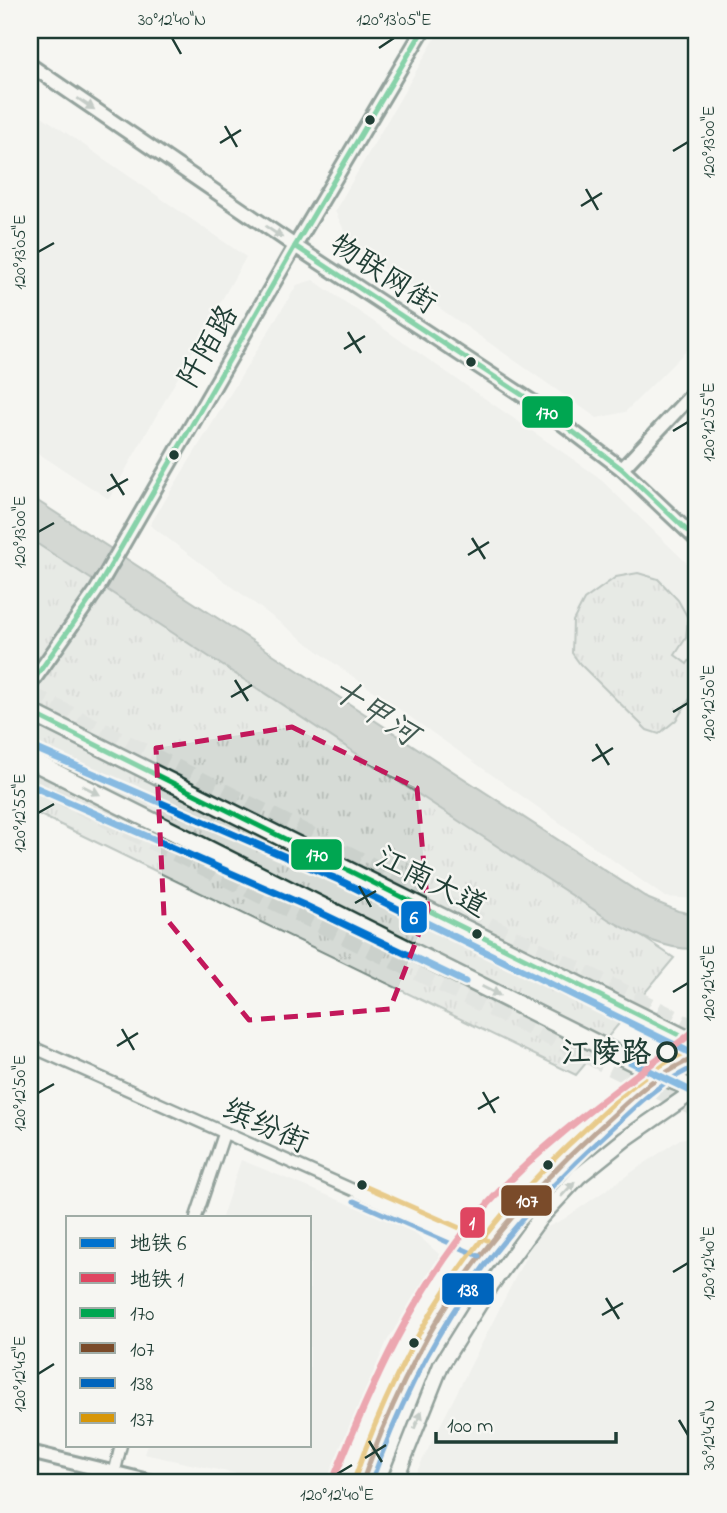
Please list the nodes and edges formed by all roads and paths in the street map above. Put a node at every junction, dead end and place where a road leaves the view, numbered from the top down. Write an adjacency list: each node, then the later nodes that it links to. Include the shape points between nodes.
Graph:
1 (423, 30): 3 (street, 阡陌路)
2 (30, 65): 3 (street, 物联网街, one-way to 3)
3 (295, 246): 5 (street, 物联网街, via 539,406); 7 (street, 阡陌路, via 96,591)
4 (697, 389): 5 (street)
5 (622, 469): 6 (street, 物联网街)
6 (697, 540)
7 (30, 685)
8 (30, 712): 10 (main road, 江南大道)
9 (31, 762): 13 (main road, one-way to 13)
10 (697, 1044)
11 (30, 1046): 15 (street, 缤纷街)
12 (697, 1057): 13 (main road)
13 (659, 1075): 14 (main road); 17 (main road, via 568,1155)
14 (697, 1089): 23 (main road, one-way to 14, via 441,1365 540,1218 579,1176)
15 (225, 1134): 16 (street); 17 (street, 缤纷街)
16 (197, 1216)
17 (483, 1248): 22 (main road, via 431,1325 401,1382)
18 (121, 1446): 20 (street)
19 (30, 1452): 20 (street)
20 (114, 1478): 21 (street)
21 (156, 1483)
22 (362, 1483)
23 (394, 1483)

